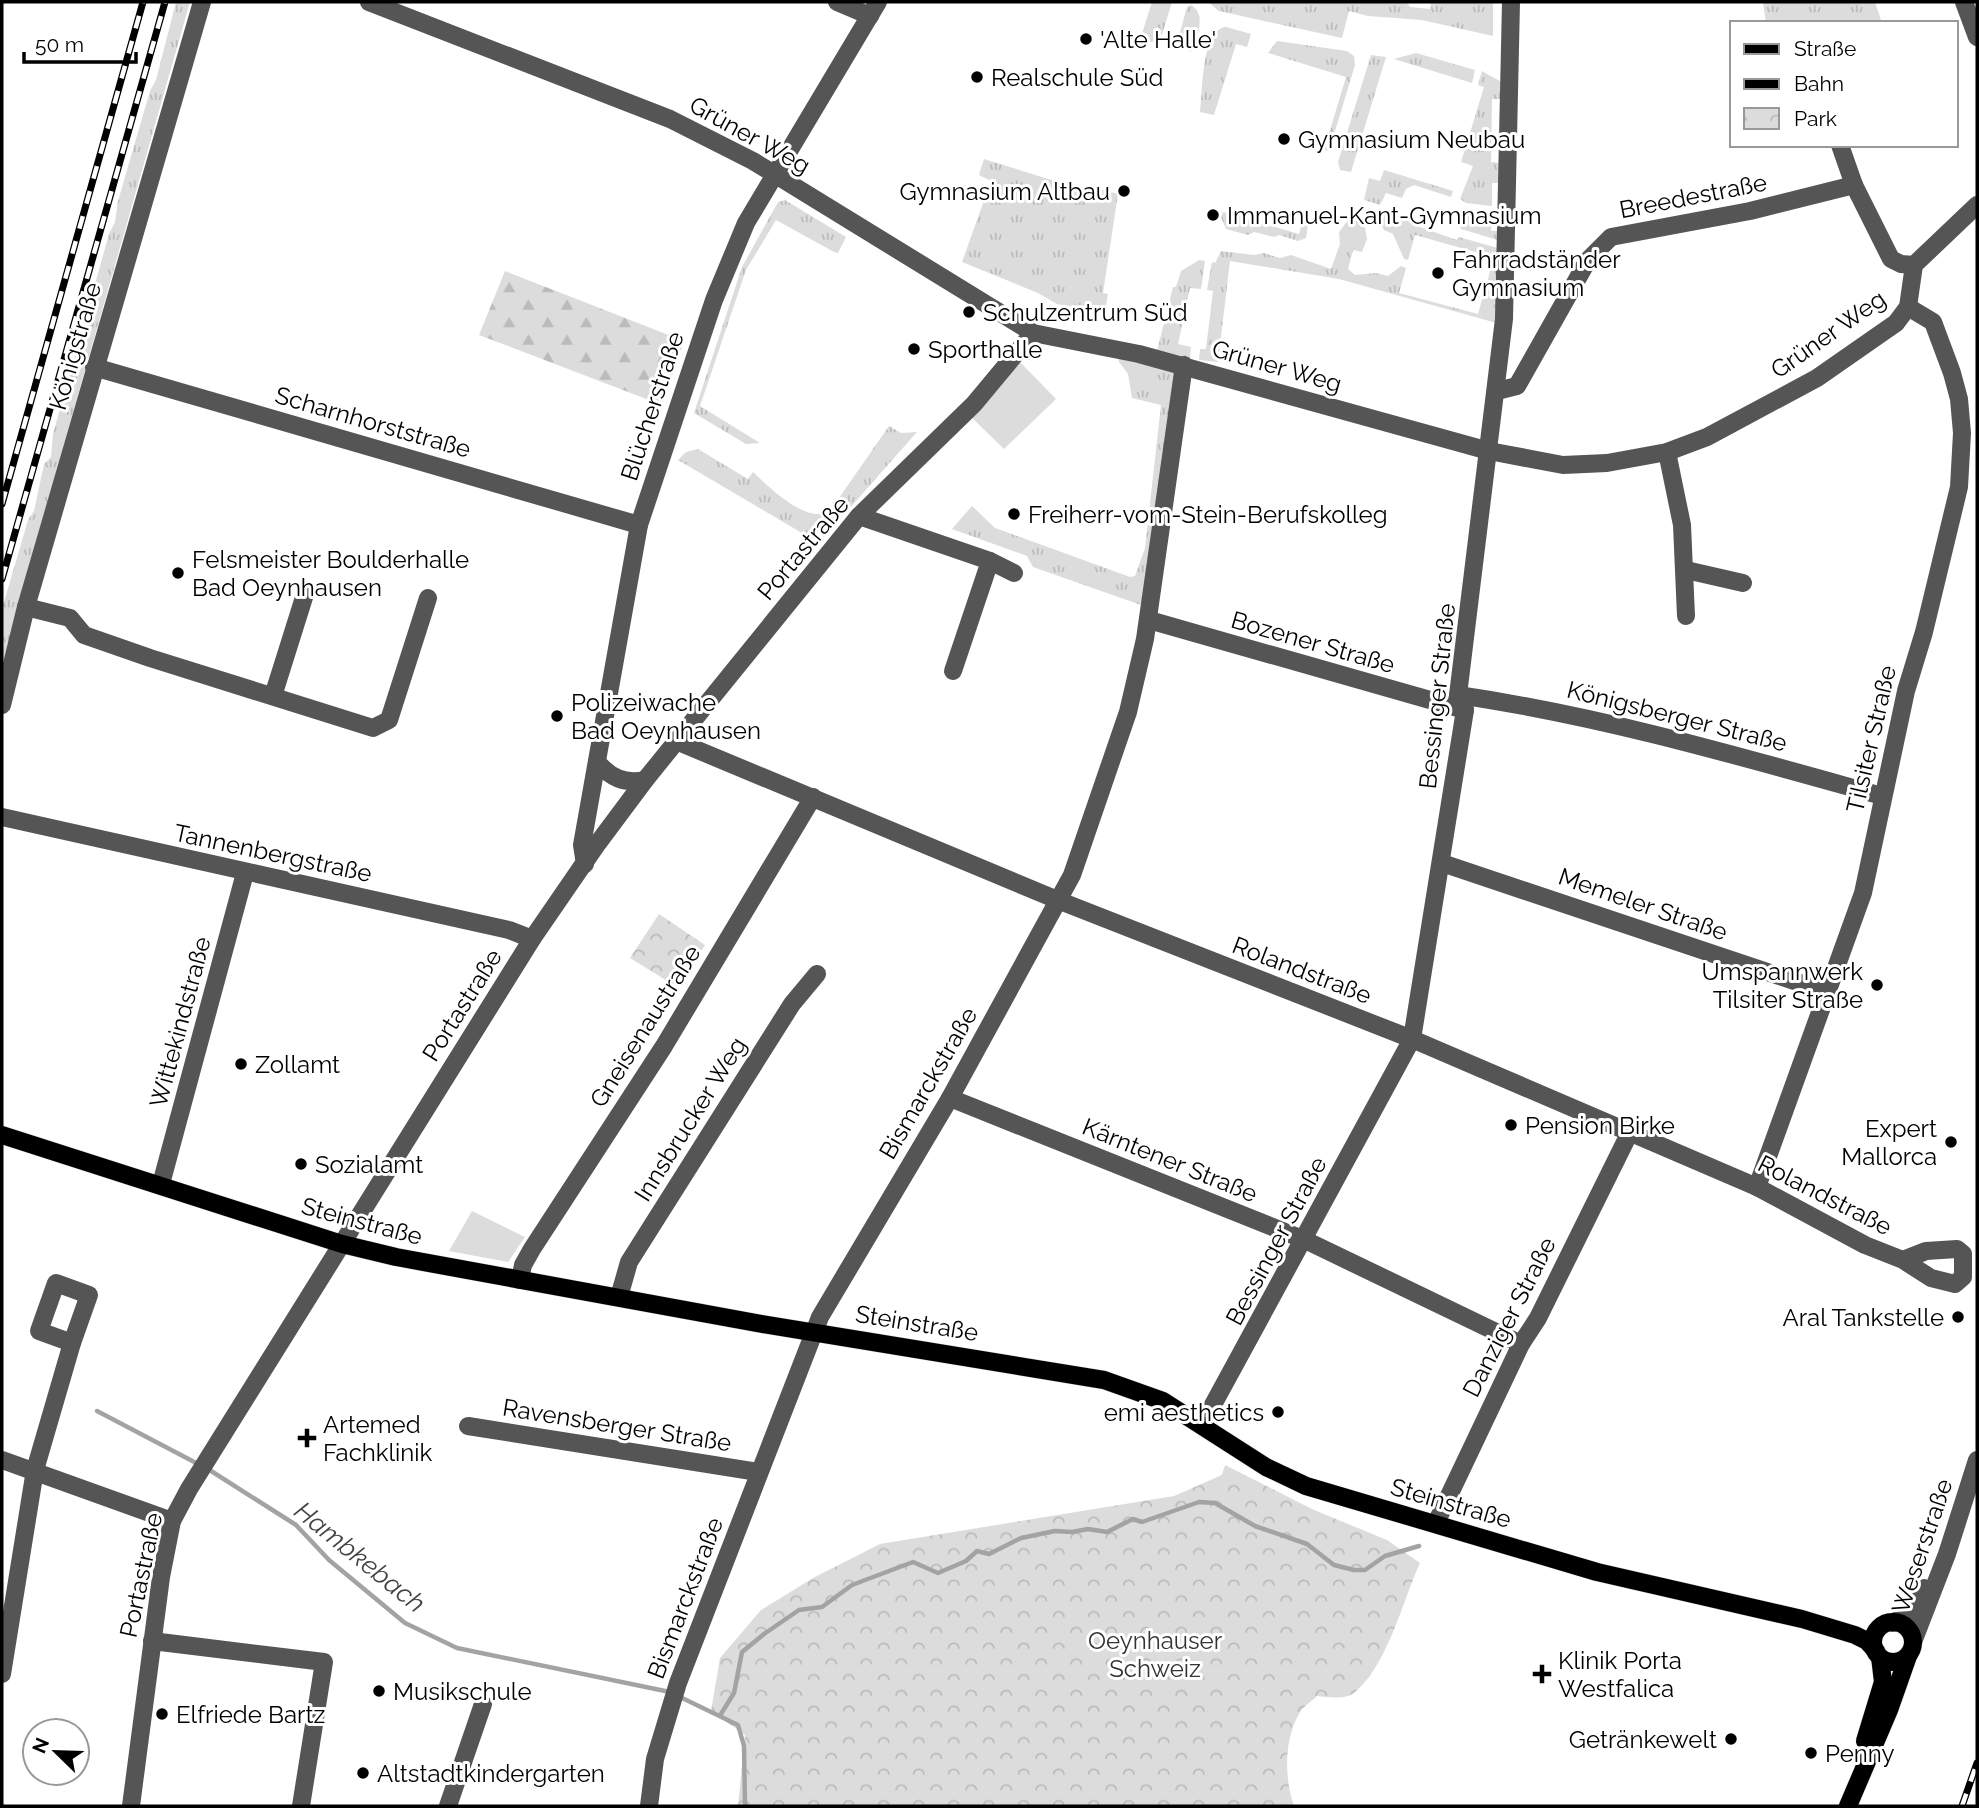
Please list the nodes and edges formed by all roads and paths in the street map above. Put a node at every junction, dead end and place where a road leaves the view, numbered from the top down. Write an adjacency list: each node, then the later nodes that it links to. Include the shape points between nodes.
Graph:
1 (202, 2): 16 (street, Königstraße)
2 (369, 2): 9 (street, Grüner Weg, via 670,120)
3 (837, 2): 6 (street)
4 (1511, 2): 17 (street, Bessinger Straße, via 1504,319)
5 (1964, 2): 7 (street)
6 (874, 9): 9 (street, Blücherstraße)
7 (1977, 37)
8 (1841, 147): 10 (street)
9 (774, 174): 14 (street, Grüner Weg); 21 (street, Blücherstraße, via 746,223 713,300)
10 (1854, 186): 12 (street, via 1891,259); 17 (street, Breedestraße, via 1611,237 1588,260 1517,386)
11 (1977, 205): 12 (street)
12 (1914, 265): 13 (street, Grüner Weg)
13 (1908, 307): 19 (street, Grüner Weg, via 1896,323 1816,378 1707,437); 38 (street, Tilsiter Straße, via 1933,322 1959,399 1962,433 1959,487)
14 (1033, 333): 15 (street, Grüner Weg); 20 (street, Portastraße, via 974,404)
15 (1184, 365): 18 (street, Grüner Weg); 30 (street, Bismarckstraße)
16 (94, 367): 21 (street, Scharnhorststraße); 28 (street, Königstraße)
17 (1497, 391): 18 (street, Bessinger Straße)
18 (1489, 451): 19 (street, Grüner Weg, via 1563,465); 33 (street, Bessinger Straße)
19 (1667, 452): 23 (street)
20 (859, 516): 22 (street); 35 (street, Portastraße)
21 (639, 525): 36 (street, Blücherstraße)
22 (990, 561): 24 (street); 31 (street)
23 (1686, 570): 25 (street); 29 (street)
24 (1014, 573)
25 (1743, 583)
26 (306, 591): 32 (street)
27 (428, 598): 32 (street, via 389,720 382,725 373,728)
28 (26, 607): 32 (street, via 69,618 84,635); 34 (street, Königstraße)
29 (1686, 616)
30 (1149, 620): 33 (street, Bozener Straße); 44 (street, Bismarckstraße, via 1124,724)
31 (953, 671)
32 (273, 696)
33 (1461, 702): 38 (street, Königsberger Straße, via 1539,706); 41 (street, Bessinger Straße)
34 (2, 705)
35 (676, 741): 37 (street, Portastraße); 39 (street, Rolandstraße)
36 (597, 762): 37 (street, via 619,779 631,783); 42 (street, Blücherstraße, via 582,845)
37 (645, 780): 42 (street, Portastraße)
38 (1882, 796): 47 (street, Tilsiter Straße, via 1863,893)
39 (813, 797): 44 (street, Rolandstraße); 57 (street, Gneisenaustraße, via 664,1046 532,1248)
40 (2, 817): 43 (street, Tannenbergstraße)
41 (1442, 863): 47 (street, Memeler Straße); 48 (street, Bessinger Straße)
42 (585, 864): 45 (street, Portastraße)
43 (245, 873): 45 (street, Tannenbergstraße, via 509,930); 52 (street, Wittekindstraße)
44 (1060, 901): 48 (street, Rolandstraße); 49 (street, Bismarckstraße)
45 (532, 939): 55 (street, Portastraße)
46 (817, 974): 58 (street, Innsbrucker Weg, via 792,1004 636,1251 622,1278)
47 (1827, 992): 53 (street, Tilsiter Straße)
48 (1412, 1039): 50 (street, Rolandstraße); 54 (street, Bessinger Straße)
49 (950, 1098): 54 (street, Kärntener Straße); 59 (street, Bismarckstraße)
50 (1629, 1134): 53 (street, Rolandstraße); 61 (street, Danziger Straße)
51 (2, 1135): 52 (main road, Steinstraße)
52 (161, 1184): 55 (main road, Steinstraße)
53 (1757, 1187): 56 (street, Rolandstraße, via 1865,1245)
54 (1305, 1240): 61 (street, Kärntener Straße); 62 (street, Bessinger Straße)
55 (342, 1244): 57 (main road, Steinstraße); 68 (street, Portastraße)
56 (1903, 1260)
57 (520, 1280): 58 (main road, Steinstraße)
58 (619, 1297): 59 (main road, Steinstraße)
59 (813, 1332): 62 (main road, Steinstraße, via 1104,1380 1163,1401); 67 (street, Bismarckstraße)
60 (72, 1343): 66 (street)
61 (1521, 1344): 69 (street, Danziger Straße)
62 (1202, 1425): 69 (main road, Steinstraße, via 1266,1467 1306,1486)
63 (468, 1426): 67 (street, Ravensberger Straße)
64 (2, 1460): 66 (street)
65 (1977, 1463): 71 (street, Weserstraße, via 1915,1609); 73 (street, Weserstraße)
66 (34, 1469): 68 (street); 75 (street)
67 (758, 1472): 80 (street, Bismarckstraße, via 678,1683 655,1759)
68 (172, 1521): 72 (street, Portastraße)
69 (1436, 1523): 70 (main road, Steinstraße, via 1597,1572)
70 (1802, 1619): 71 (main road, Steinstraße); 74 (main road, Steinstraße, via 1855,1635)
71 (1889, 1624): 73 (main road, via 1904,1626); 74 (main road, via 1876,1633)
72 (152, 1641): 77 (street, Portastraße); 78 (street, via 324,1662)
73 (1910, 1649): 74 (main road, via 1897,1662); 81 (main road, Weserstraße, via 1889,1710)
74 (1878, 1654): 81 (main road, Weserstraße, via 1883,1682)
75 (2, 1674)
76 (483, 1704): 79 (street)
77 (131, 1806)
78 (301, 1806)
79 (448, 1806)
80 (649, 1806)
81 (1846, 1806)

